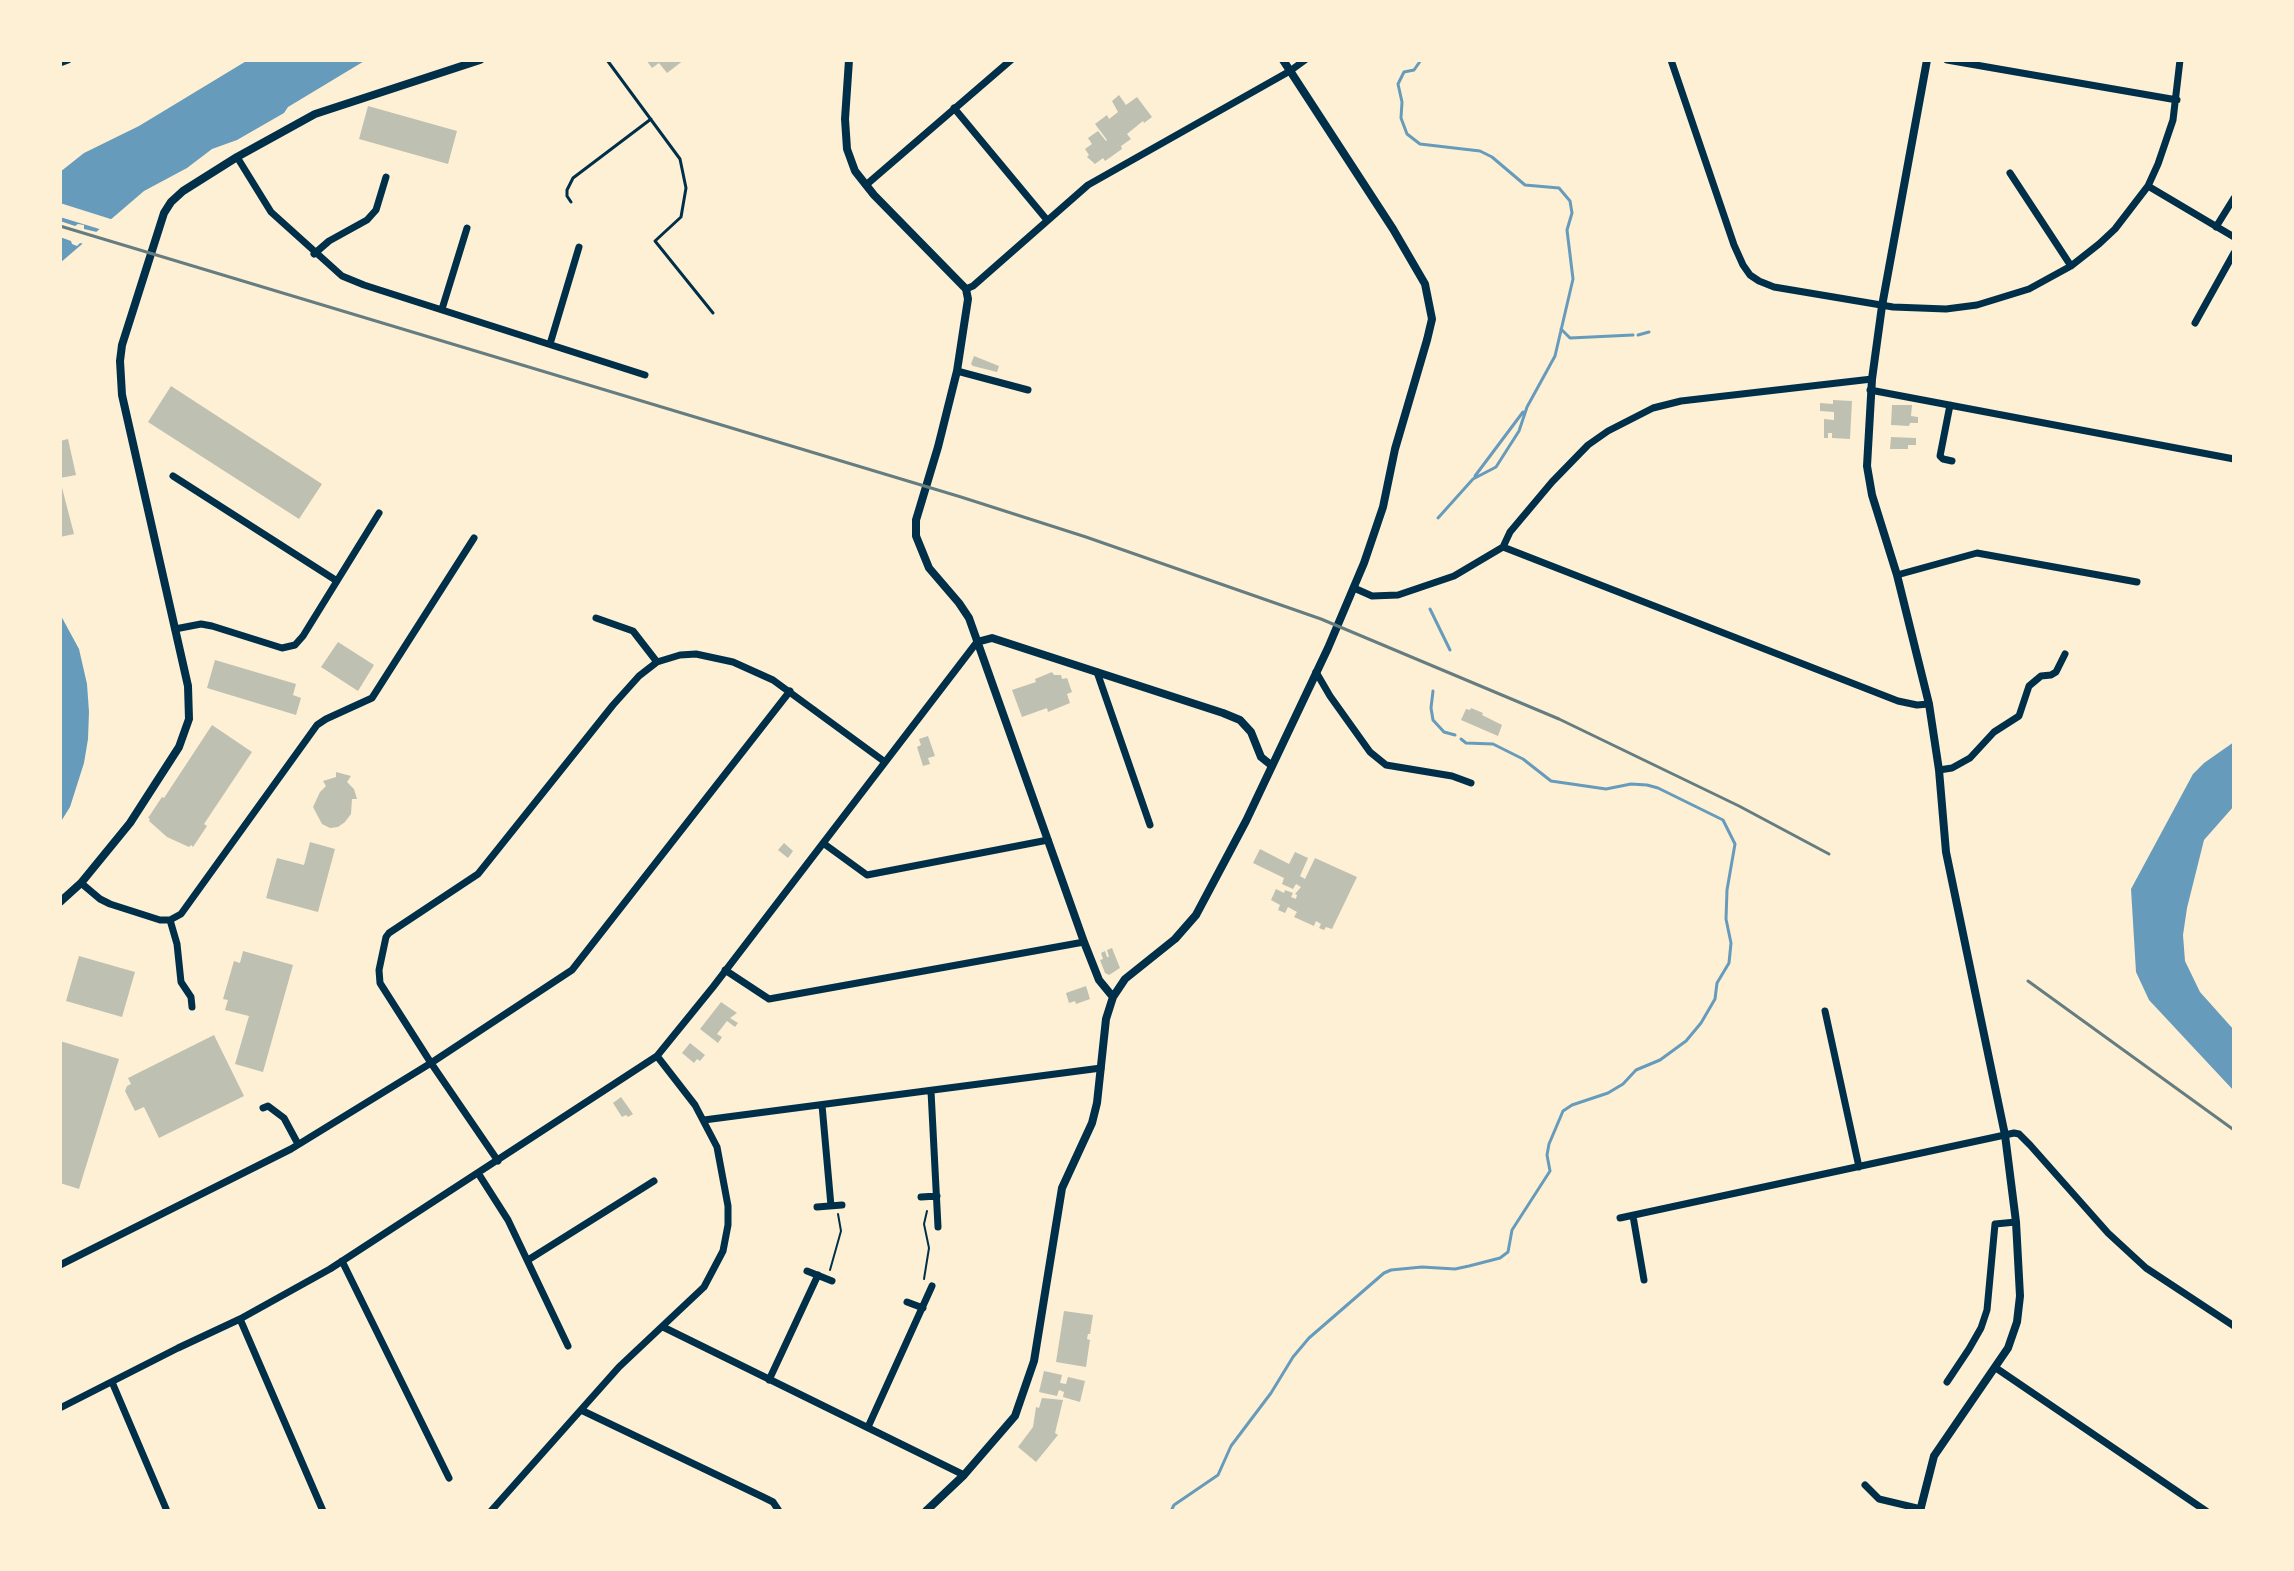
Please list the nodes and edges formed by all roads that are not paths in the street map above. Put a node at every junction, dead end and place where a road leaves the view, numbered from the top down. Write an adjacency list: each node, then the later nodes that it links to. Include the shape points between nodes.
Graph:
1 (68, 60): 12 (street)
2 (480, 60): 17 (street, via 315,114)
3 (607, 60): 16 (lane)
4 (849, 60): 20 (street, via 847,149)
5 (1011, 60): 15 (street)
6 (1283, 60): 13 (street)
7 (1305, 60): 13 (street)
8 (1671, 60): 33 (street, via 1746,270 1774,287)
9 (1927, 60): 33 (street)
10 (1947, 60): 14 (street)
11 (2180, 60): 14 (street)
12 (60, 63)
13 (1290, 71): 24 (street, via 1088,185); 53 (street, via 1393,229 1425,284 1431,307 1383,507)
14 (2177, 100): 21 (street, via 2168,140)
15 (954, 108): 20 (street); 24 (street)
16 (651, 119): 23 (lane, via 573,178 567,190); 35 (lane, via 680,159 686,188 681,217 655,241)
17 (237, 157): 30 (street, via 271,212); 55 (street, via 183,191 164,213 122,345 122,395)
18 (2010, 173): 31 (street)
19 (386, 177): 30 (street, via 376,210 367,220)
20 (866, 185): 32 (street)
21 (2148, 186): 25 (street); 31 (street, via 2115,229)
22 (2234, 198): 25 (street)
23 (571, 202)
24 (1047, 220): 32 (street)
25 (2216, 227): 27 (street)
26 (467, 228): 34 (street)
27 (2234, 237)
28 (579, 247): 37 (street)
29 (2234, 253): 36 (street)
30 (314, 254): 34 (street, via 342,276)
31 (2071, 266): 33 (street, via 2029,289 1977,305)
32 (966, 289): 38 (street)
33 (1882, 306): 40 (street)
34 (442, 309): 37 (street)
35 (713, 313)
36 (2195, 323)
37 (550, 344): 39 (street)
38 (957, 371): 41 (street); 56 (street, via 916,536 929,568 964,610)
39 (645, 375)
40 (1872, 379): 42 (street); 49 (street, via 1653,408 1588,445 1510,532)
41 (1028, 390)
42 (1870, 390): 43 (street); 50 (street, via 1867,466)
43 (1950, 405): 44 (street); 45 (street, via 1940,456)
44 (2234, 459)
45 (1952, 461)
46 (173, 476): 51 (street)
47 (379, 513): 51 (street)
48 (474, 538): 72 (street, via 372,698 317,725 184,911)
49 (1503, 547): 53 (street, via 1454,576 1398,595 1372,596); 62 (street, via 1898,701)
50 (1897, 575): 52 (street, via 1977,553); 62 (street)
51 (337, 581): 55 (street, via 295,645 282,648 201,624)
52 (2137, 582)
53 (1354, 588): 60 (street)
54 (596, 618): 58 (street, via 633,631)
55 (175, 629): 70 (street, via 189,696 186,730 130,823)
56 (977, 642): 59 (street, via 992,638); 63 (street); 68 (street)
57 (2065, 654): 65 (street, via 2056,672 2029,686 2019,716 1994,732 1970,758)
58 (657, 662): 61 (street, via 680,655 709,656 733,662); 79 (street, via 613,705 478,874 386,937 380,983)
59 (1097, 672): 64 (street, via 1240,720); 67 (street)
60 (1316, 672): 64 (street); 66 (street, via 1370,752 1386,765)
61 (790, 691): 63 (street); 79 (street, via 572,970)
62 (1929, 704): 65 (street)
63 (885, 762): 69 (street)
64 (1271, 765): 75 (street, via 1196,915 1125,979)
65 (1939, 770): 85 (street, via 1946,852)
66 (1471, 783)
67 (1150, 825)
68 (1048, 840): 69 (street, via 867,875); 73 (street)
69 (823, 843): 74 (street)
70 (81, 883): 71 (street); 72 (street, via 110,904)
71 (60, 902)
72 (170, 920): 76 (street, via 181,982)
73 (1084, 942): 74 (street, via 769,999); 75 (street, via 1099,980)
74 (725, 970): 78 (street)
75 (1113, 997): 80 (street)
76 (192, 1007)
77 (1825, 1011): 88 (street)
78 (657, 1056): 84 (street); 87 (street)
79 (431, 1063): 86 (street); 87 (street)
80 (1101, 1068): 81 (street); 119 (street, via 1092,1123 1062,1188 1025,1390 1015,1416)
81 (931, 1091): 82 (street); 92 (street)
82 (822, 1105): 84 (street); 93 (street, via 836,1205)
83 (263, 1108): 86 (street, via 276,1108)
84 (704, 1120): 110 (street, via 726,1183 723,1251 704,1287)
85 (2005, 1135): 88 (street); 96 (street); 109 (street, via 2019,1134 2146,1268)
86 (301, 1143): 100 (street)
87 (498, 1161): 89 (street)
88 (1859, 1167): 94 (street)
89 (478, 1173): 98 (street); 99 (street)
90 (654, 1181): 98 (street)
91 (921, 1197): 92 (street)
92 (937, 1200): 97 (street)
93 (817, 1207)
94 (1633, 1216): 95 (street); 104 (street)
95 (1620, 1218)
96 (2016, 1222): 112 (street, via 2017,1322); 115 (street, via 1995,1224 1987,1310)
97 (938, 1227)
98 (528, 1260): 111 (street)
99 (342, 1261): 108 (street); 120 (street)
100 (60, 1265)
101 (807, 1271): 102 (street)
102 (818, 1275): 103 (street); 113 (street)
103 (830, 1280)
104 (1644, 1280)
105 (932, 1286): 107 (street)
106 (907, 1302): 107 (street)
107 (923, 1308): 118 (street)
108 (240, 1319): 114 (street); 124 (street)
109 (2234, 1326)
110 (663, 1327): 113 (street); 117 (street)
111 (568, 1346)
112 (1996, 1368): 122 (street, via 1934,1456); 128 (street)
113 (769, 1380): 118 (street)
114 (112, 1382): 116 (street); 123 (street)
115 (1947, 1382)
116 (60, 1408)
117 (581, 1410): 125 (street); 126 (street, via 773,1502)
118 (868, 1427): 119 (street)
119 (964, 1475): 127 (street)
120 (449, 1478)
121 (1865, 1485): 122 (street, via 1879,1499)
122 (1920, 1510)
123 (167, 1511)
124 (323, 1511)
125 (491, 1511)
126 (779, 1511)
127 (926, 1511)
128 (2206, 1511)

